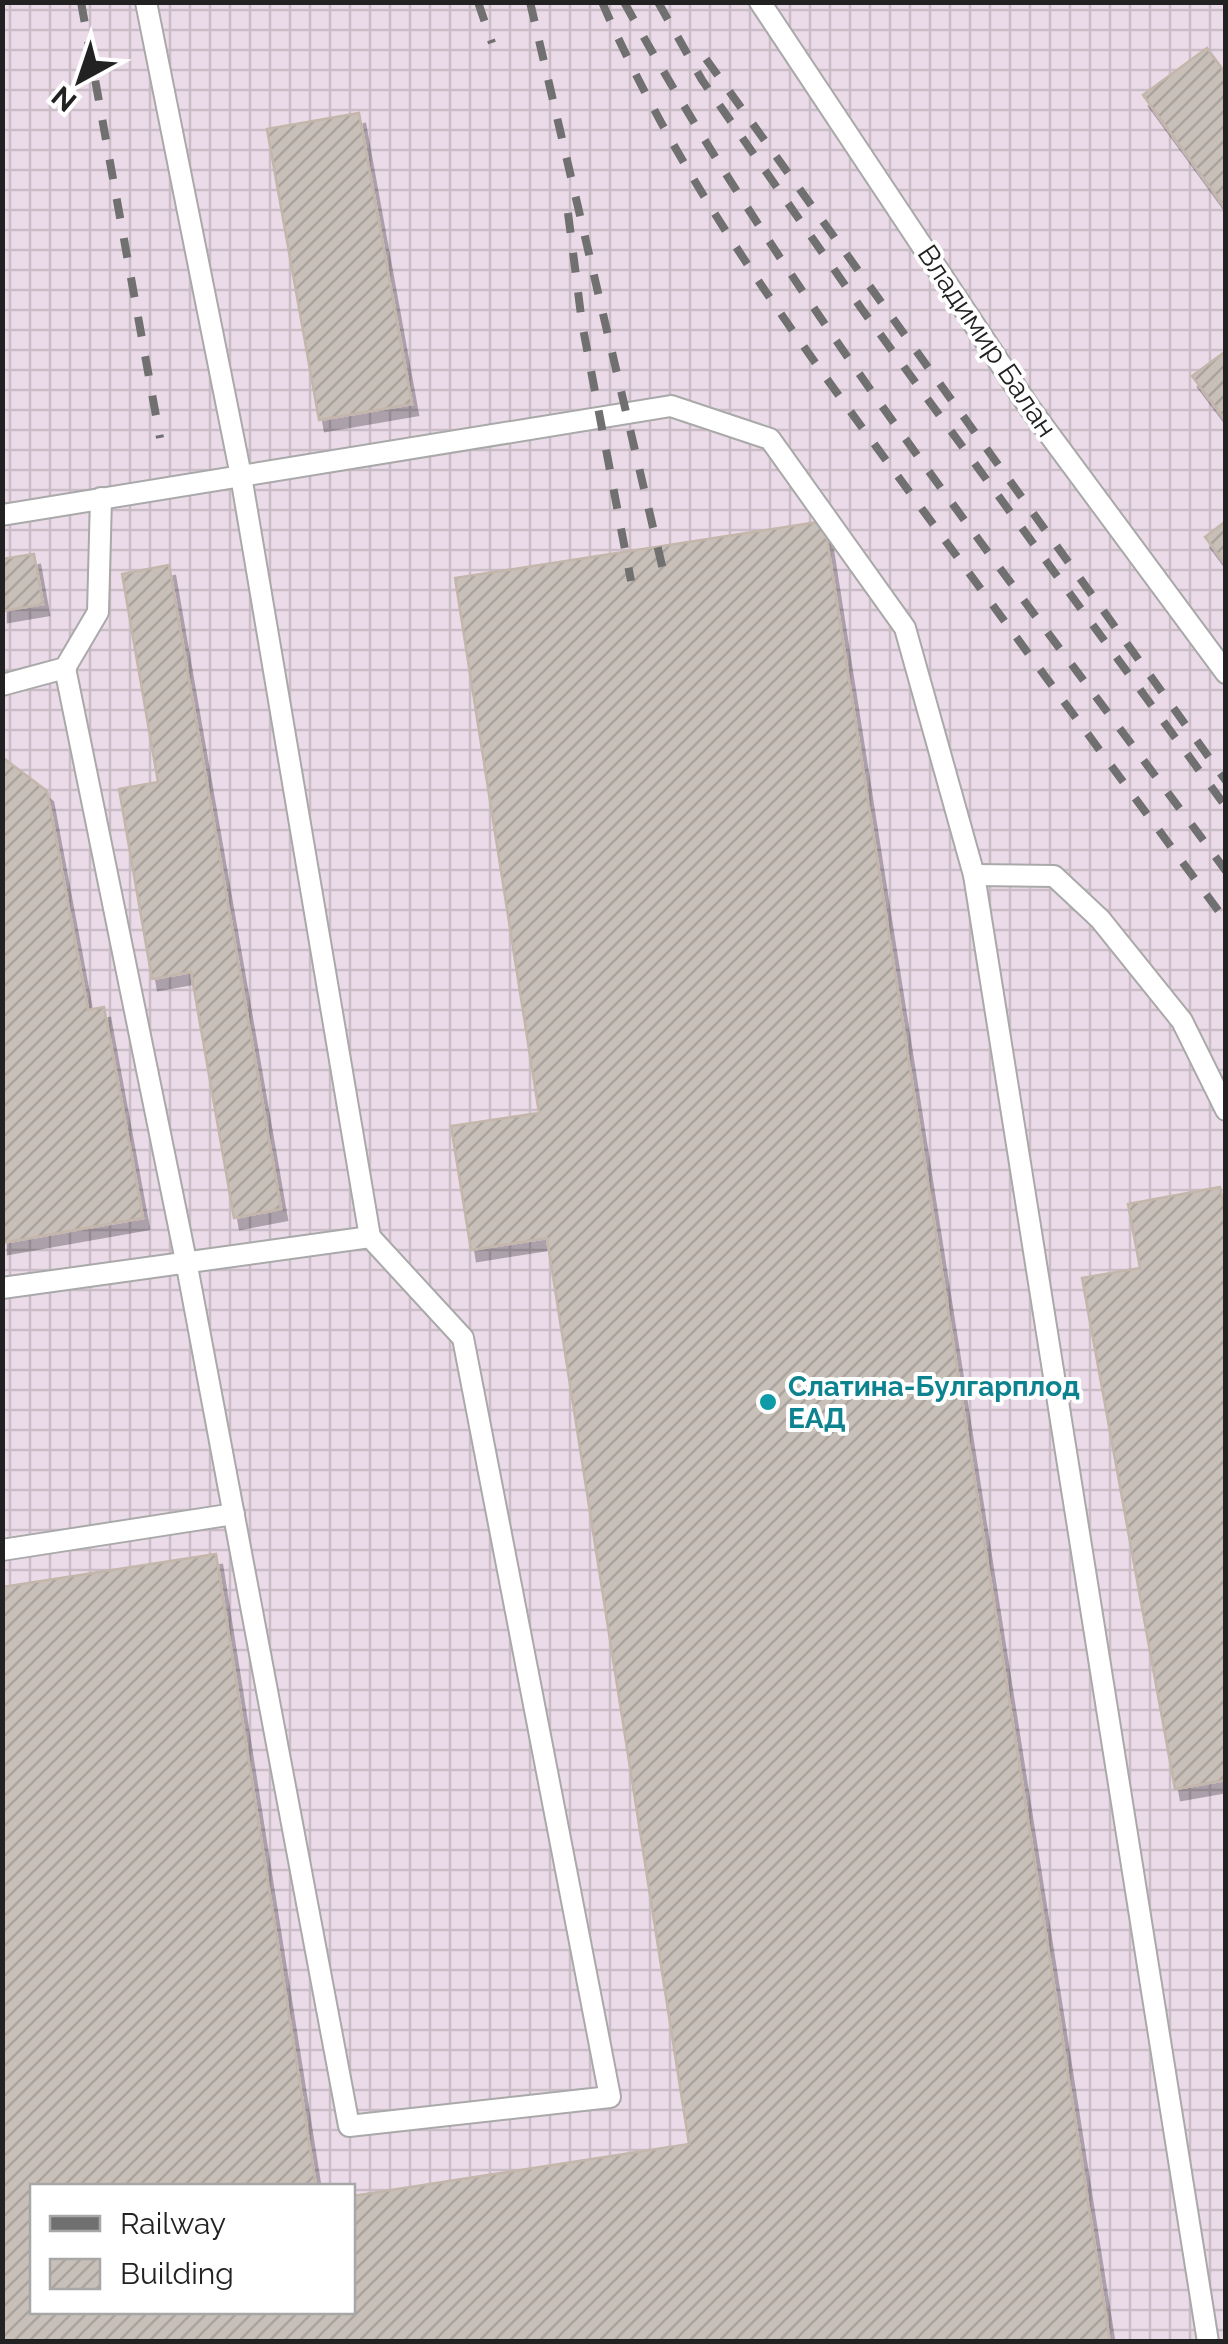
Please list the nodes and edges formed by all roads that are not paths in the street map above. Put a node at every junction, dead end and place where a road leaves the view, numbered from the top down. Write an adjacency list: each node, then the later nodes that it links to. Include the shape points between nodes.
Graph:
1 (146, 2): 3 (lane)
2 (760, 2): 7 (lane, Владимир Балан, via 1029,407)
3 (240, 476): 4 (lane); 9 (lane, via 671,406 770,440 905,628); 11 (lane)
4 (101, 498): 5 (lane); 6 (lane, via 98,612)
5 (2, 515)
6 (65, 668): 8 (lane); 12 (lane)
7 (1226, 673)
8 (2, 685)
9 (974, 874): 10 (lane, via 1054,876 1066,886 1182,1021); 16 (lane)
10 (1226, 1110)
11 (370, 1237): 12 (lane); 14 (lane, via 463,1338 610,2097 350,2126)
12 (186, 1261): 13 (lane); 14 (lane)
13 (2, 1288)
14 (234, 1514): 15 (lane)
15 (2, 1550)
16 (1208, 2342)

